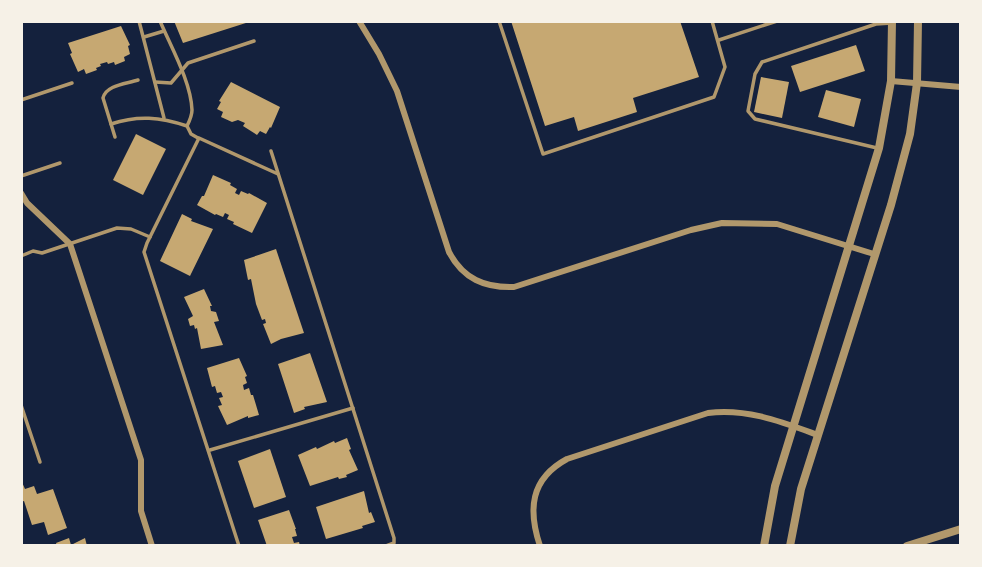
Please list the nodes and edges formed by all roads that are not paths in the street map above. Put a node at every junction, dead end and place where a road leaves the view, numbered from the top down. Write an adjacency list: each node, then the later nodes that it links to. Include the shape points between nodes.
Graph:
1 (139, 21): 10 (lane)
2 (160, 21): 9 (lane)
3 (359, 21): 34 (street, via 397,91 449,252 475,281 514,287 722,223 777,224)
4 (499, 21): 11 (lane, via 543,154 714,97 725,67)
5 (712, 21): 11 (lane)
6 (776, 21): 11 (lane)
7 (918, 21): 18 (street)
8 (892, 22): 15 (street); 26 (lane, via 762,62 748,111 755,118)
9 (164, 31): 10 (lane); 13 (lane)
10 (144, 37): 16 (lane)
11 (718, 40)
12 (254, 41): 13 (lane, via 188,63)
13 (181, 72): 16 (lane, via 171,83); 23 (lane, via 192,111)
14 (138, 80): 22 (lane, via 104,93)
15 (891, 80): 18 (street); 26 (street)
16 (155, 82): 21 (lane)
17 (72, 83): 20 (lane)
18 (917, 83): 19 (street); 35 (street, via 910,134)
19 (961, 87)
20 (21, 100)
21 (164, 118): 22 (lane, via 132,118); 23 (lane)
22 (111, 124): 24 (lane)
23 (187, 126): 25 (lane)
24 (115, 137)
25 (199, 138): 29 (lane); 32 (lane)
26 (880, 148): 34 (street)
27 (271, 151): 29 (lane)
28 (60, 163): 30 (lane)
29 (278, 174): 38 (lane)
30 (21, 176)
31 (21, 193): 33 (street)
32 (150, 237): 33 (lane, via 117,228); 41 (lane, via 144,252 146,264)
33 (70, 244): 36 (lane); 46 (street, via 141,460 141,511)
34 (849, 246): 35 (street); 39 (street)
35 (874, 254): 40 (street)
36 (21, 256)
37 (21, 405): 42 (lane)
38 (353, 408): 41 (lane); 44 (lane)
39 (794, 426): 40 (street); 45 (street, via 775,486); 49 (street, via 741,412 708,413 567,459 546,475 535,497 532,514)
40 (818, 435): 50 (street)
41 (210, 450): 47 (lane)
42 (40, 462)
43 (961, 528): 51 (street)
44 (394, 544): 48 (lane)
45 (766, 544)
46 (152, 546)
47 (239, 546)
48 (386, 546)
49 (540, 546)
50 (790, 546)
51 (908, 546)

